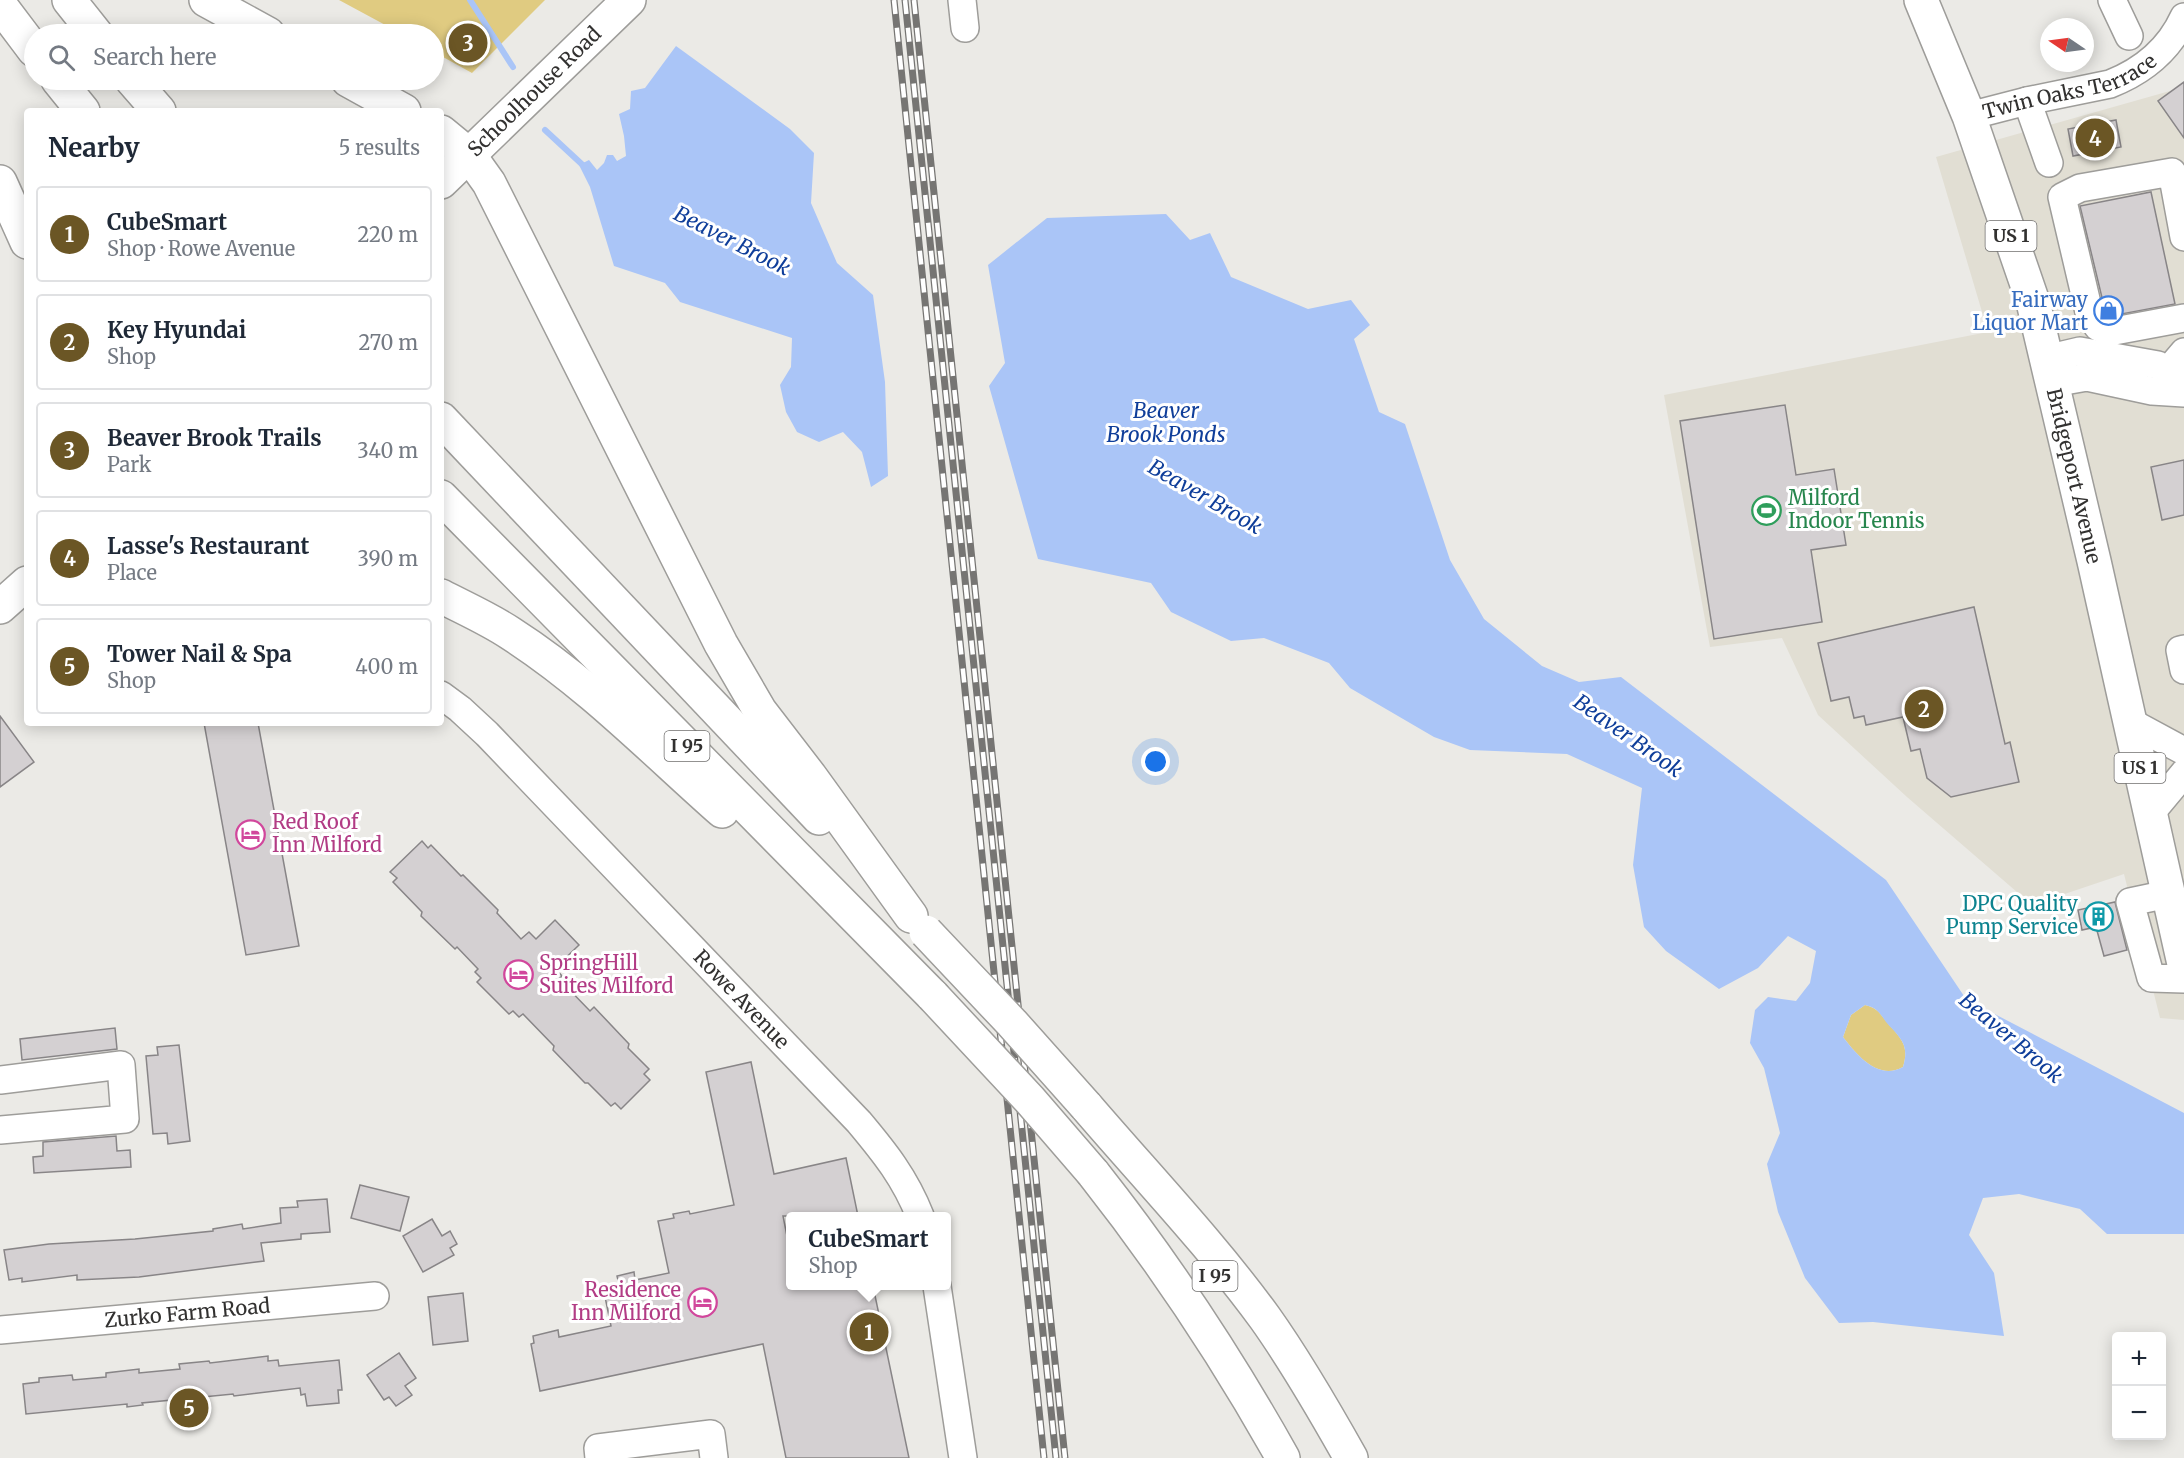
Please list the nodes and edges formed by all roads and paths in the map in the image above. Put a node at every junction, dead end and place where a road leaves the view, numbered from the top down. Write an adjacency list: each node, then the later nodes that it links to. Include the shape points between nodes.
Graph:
1 (69, 0): 9 (main road)
2 (206, 0): 10 (main road)
3 (629, 0): 23 (main road, Schoolhouse Road)
4 (962, 0): 11 (street)
5 (1921, 0): 21 (main road, Bridgeport Avenue / US 1)
6 (2112, 0): 12 (street)
7 (0, 5): 13 (main road)
8 (2184, 17): 17 (street, Twin Oaks Terrace, via 2163,50 2135,73 2110,84)
9 (88, 24)
10 (250, 24)
11 (965, 28)
12 (2129, 36)
13 (24, 37)
14 (66, 90): 18 (main road)
15 (141, 90): 19 (main road)
16 (366, 90): 20 (main road)
17 (2027, 101): 21 (street, Twin Oaks Terrace); 24 (street)
18 (81, 108)
19 (156, 108)
20 (399, 108)
21 (1969, 116): 32 (main road, Bridgeport Avenue / US 1, via 2033,302)
22 (444, 134): 23 (main road)
23 (469, 155): 25 (main road, Schoolhouse Road); 47 (main road, via 489,183 721,644 760,711)
24 (2049, 163)
25 (444, 179)
26 (0, 182): 28 (main road)
27 (2180, 198): 29 (street); 30 (street, via 2172,172 2080,188 2062,197 2089,312 2098,327 2109,332)
28 (24, 235)
29 (2184, 237)
30 (2184, 318)
31 (2178, 370): 32 (street, via 2080,351)
32 (2049, 371): 33 (street, via 2152,391); 42 (main road, Bridgeport Avenue / US 1)
33 (2184, 393)
34 (444, 422): 47 (main road, I 95)
35 (444, 500): 48 (main road, I 95)
36 (24, 586): 38 (main road)
37 (444, 598): 48 (main road, via 510,633 578,683 762,845)
38 (0, 607)
39 (2184, 649): 40 (street, via 2180,650)
40 (2184, 670)
41 (444, 697): 55 (street, Rowe Avenue, via 487,734 859,1122 894,1165)
42 (2130, 722): 43 (street); 45 (main road, Bridgeport Avenue / US 1)
43 (2184, 751)
44 (2184, 773): 45 (street)
45 (2150, 814): 46 (main road, Bridgeport Avenue / US 1)
46 (2168, 894): 49 (main road, Bridgeport Avenue / US 1); 50 (street, via 2130,902 2151,978)
47 (919, 924): 52 (main road, I 95, bridge)
48 (876, 938): 54 (main road, I 95, bridge, via 1030,1100)
49 (2184, 964)
50 (2184, 979)
51 (0, 1080): 53 (street, via 121,1065 125,1119)
52 (1086, 1106): 64 (main road, I 95, via 1211,1270 1250,1328); 65 (main road, via 1265,1319 1306,1380)
53 (0, 1130)
54 (1093, 1173): 62 (main road); 63 (main road, I 95, via 1187,1300)
55 (918, 1212)
56 (939, 1290): 61 (street)
57 (375, 1296): 58 (street, Zurko Farm Road)
58 (0, 1330)
59 (599, 1458): 60 (street, via 598,1448 711,1434)
60 (714, 1458)
61 (963, 1458)
62 (1258, 1458)
63 (1284, 1458)
64 (1325, 1458)
65 (1350, 1458)

